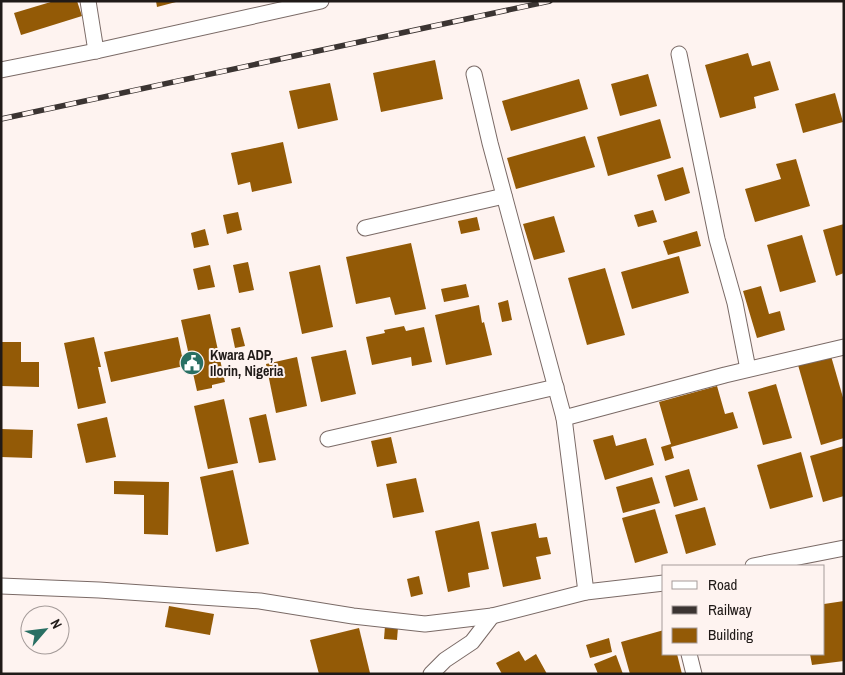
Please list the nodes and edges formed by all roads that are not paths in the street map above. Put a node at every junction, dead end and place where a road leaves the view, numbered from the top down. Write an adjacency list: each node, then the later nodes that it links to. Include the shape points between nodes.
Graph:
1 (88, 1): 3 (street)
2 (321, 1): 3 (street)
3 (96, 51): 5 (street)
4 (679, 54): 10 (street)
5 (1, 70)
6 (474, 74): 7 (street)
7 (504, 196): 8 (street); 11 (street)
8 (364, 228)
9 (844, 347): 10 (street)
10 (748, 369): 12 (street)
11 (556, 387): 12 (street); 13 (street)
12 (564, 418): 18 (street)
13 (328, 439)
14 (844, 548): 15 (street)
15 (759, 565)
16 (662, 583): 18 (street)
17 (1, 586): 19 (street, via 260,601 425,624)
18 (586, 592): 19 (street)
19 (492, 616): 21 (street, via 472,642)
20 (689, 655): 22 (street)
21 (431, 674)
22 (694, 674)

